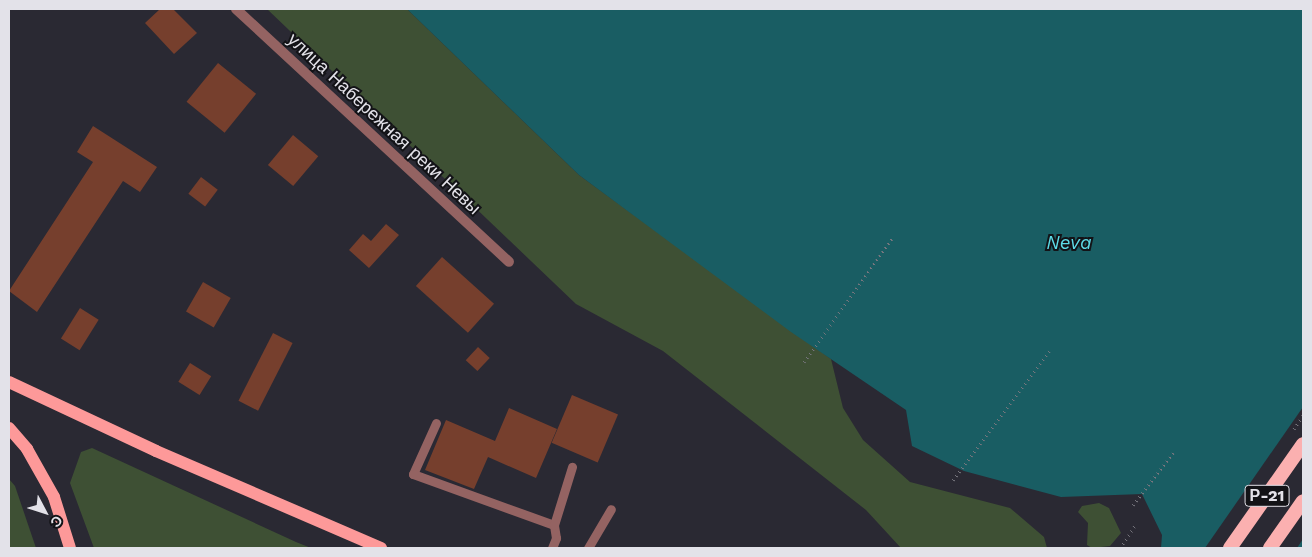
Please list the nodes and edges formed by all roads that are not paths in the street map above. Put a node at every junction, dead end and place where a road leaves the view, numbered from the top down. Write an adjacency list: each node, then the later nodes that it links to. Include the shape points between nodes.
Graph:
1 (236, 9): 2 (street, улица Набережная реки Невы)
2 (509, 262)
3 (9, 382): 12 (main road, via 156,451)
4 (436, 422): 10 (lane, via 413,474)
5 (9, 428): 11 (main road, via 27,449 54,498)
6 (1303, 444): 15 (highway, Р-21)
7 (572, 467): 10 (lane)
8 (1303, 501): 16 (highway, Р-21)
9 (611, 509): 14 (lane)
10 (554, 525): 13 (lane, via 556,538)
11 (70, 548)
12 (381, 548)
13 (552, 548)
14 (588, 548)
15 (1230, 548)
16 (1270, 548)

